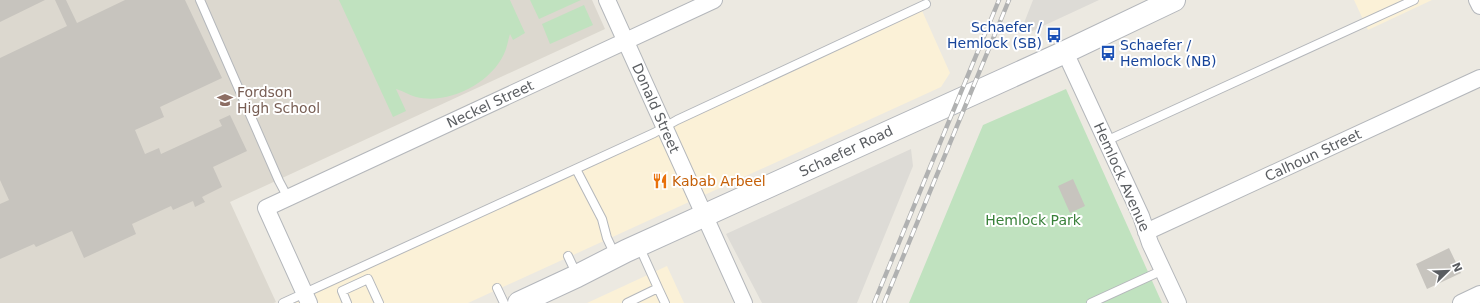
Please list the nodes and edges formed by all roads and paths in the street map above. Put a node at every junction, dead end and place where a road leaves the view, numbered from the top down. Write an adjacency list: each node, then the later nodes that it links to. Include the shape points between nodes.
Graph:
1 (200, 0): 15 (lane)
2 (607, 0): 9 (street, Donald Street)
3 (714, 0): 9 (street, Neckel Street)
4 (1174, 0): 10 (main road, Schaefer Road)
5 (1414, 0): 13 (lane)
6 (1477, 0): 8 (street)
7 (926, 4): 12 (lane)
8 (1480, 6)
9 (626, 42): 12 (street, Donald Street); 15 (street, Neckel Street)
10 (1066, 52): 13 (street, Hemlock Avenue); 16 (main road, Schaefer Road)
11 (1480, 78): 17 (street, Calhoun Street)
12 (664, 127): 14 (lane); 16 (street, Donald Street)
13 (1106, 141): 17 (street, Hemlock Avenue)
14 (576, 169): 20 (lane, via 602,219 607,238); 26 (lane)
15 (288, 198): 26 (street, Neckel Street, via 266,208)
16 (704, 216): 18 (main road, Schaefer Road); 34 (street, Donald Street)
17 (1146, 232): 21 (street, Hemlock Avenue)
18 (638, 245): 20 (main road, Schaefer Road); 24 (lane)
19 (568, 256): 22 (lane)
20 (616, 256): 22 (main road, Schaefer Road)
21 (1163, 270): 35 (lane); 36 (street, Hemlock Avenue)
22 (577, 276): 31 (main road, Schaefer Road)
23 (498, 288): 30 (lane)
24 (658, 288): 32 (lane); 33 (lane)
25 (1480, 294): 37 (street)
26 (306, 298): 27 (lane)
27 (283, 303)
28 (347, 303): 29 (lane, via 342,291 368,279)
29 (379, 303)
30 (504, 303)
31 (519, 303)
32 (627, 303)
33 (665, 303)
34 (744, 303)
35 (1091, 303)
36 (1178, 303)
37 (1461, 303)

